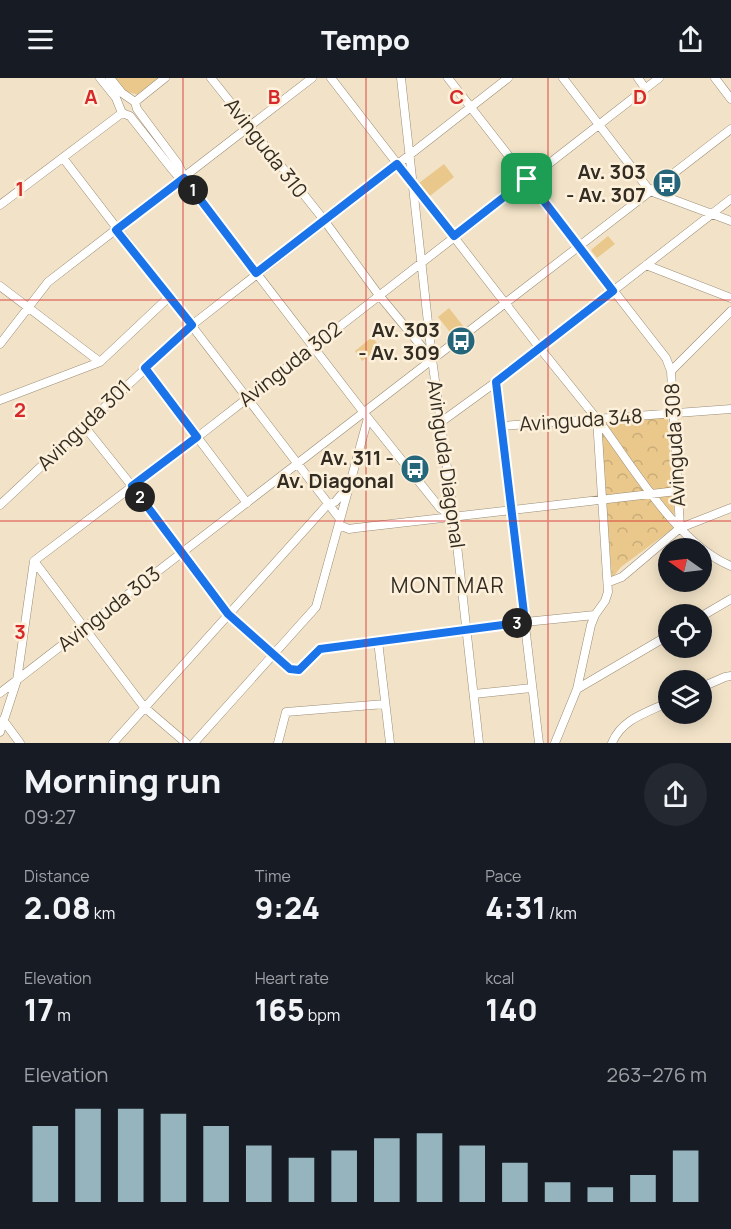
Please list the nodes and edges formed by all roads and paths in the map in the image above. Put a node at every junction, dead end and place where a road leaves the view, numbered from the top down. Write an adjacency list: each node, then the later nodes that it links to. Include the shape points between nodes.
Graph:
1 (100, 78): 18 (street)
2 (110, 78): 16 (street)
3 (165, 78): 16 (street)
4 (211, 78): 20 (street, Avinguda 310)
5 (312, 78): 20 (street)
6 (331, 78): 24 (street)
7 (401, 78): 22 (street, Avinguda Diagonal)
8 (448, 78): 17 (street, Avinguda 308)
9 (508, 78): 17 (street, Avinguda 301)
10 (563, 78): 19 (street)
11 (638, 78): 14 (street)
12 (659, 78): 14 (street, Avinguda 302)
13 (715, 78): 15 (street)
14 (645, 88): 19 (street, Avinguda 302)
15 (731, 99)
16 (134, 103): 18 (street); 18 (street, via 123,100); 25 (street)
17 (470, 106): 22 (street, Avinguda 301); 26 (street, Avinguda 308)
18 (124, 112): 23 (street); 25 (street, via 178,176)
19 (599, 124): 26 (street, Avinguda 302); 28 (street)
20 (250, 126): 25 (street); 32 (street, Avinguda 310)
21 (731, 129): 28 (street, Avinguda 303)
22 (411, 153): 24 (street, Avinguda 301); 27 (street, Avinguda Diagonal)
23 (63, 158): 30 (street); 34 (street)
24 (397, 164): 27 (street); 32 (street, Avinguda 301)
25 (184, 178): 34 (street); 39 (street)
26 (527, 179): 35 (street, Avinguda 302); 36 (street, Avinguda 308)
27 (413, 183): 35 (street); 37 (street, Avinguda Diagonal)
28 (650, 191): 31 (street); 36 (street, Avinguda 303)
29 (731, 199): 31 (street)
30 (0, 205)
31 (711, 214): 33 (street); 38 (street)
32 (324, 220): 39 (street, Avinguda 301); 42 (street, Avinguda 310)
33 (731, 221)
34 (116, 230): 43 (street); 46 (street, via 48,282)
35 (454, 236): 37 (street, Avinguda 302); 45 (street)
36 (577, 246): 41 (street, Avinguda 308); 45 (street, Avinguda 303)
37 (422, 261): 42 (street, Avinguda 302); 52 (street, Avinguda Diagonal)
38 (646, 265): 41 (street); 44 (street)
39 (256, 273): 48 (street, Avinguda 301); 50 (street)
40 (0, 286): 46 (street)
41 (613, 291): 51 (street); 55 (street, Avinguda 308, via 666,358)
42 (378, 294): 50 (street, Avinguda 302); 52 (street, Avinguda 310)
43 (169, 297): 48 (street); 53 (street)
44 (731, 298)
45 (506, 303): 51 (street); 52 (street, Avinguda 303)
46 (28, 308): 49 (street); 53 (street)
47 (731, 311): 55 (street)
48 (192, 325): 54 (street, Avinguda 301); 57 (street)
49 (0, 344)
50 (313, 346): 57 (street, Avinguda 302); 61 (street)
51 (539, 347): 56 (street); 62 (street)
52 (432, 359): 61 (street, Avinguda 303); 63 (street, Avinguda Diagonal)
53 (100, 362): 58 (street)
54 (145, 368): 64 (street, Avinguda 301); 66 (street)
55 (671, 371): 60 (street, Avinguda 308)
56 (496, 382): 63 (street); 65 (street)
57 (248, 397): 66 (street, Avinguda 302); 67 (street)
58 (0, 400)
59 (731, 410): 60 (street, Avinguda 348)
60 (672, 414): 62 (street, Avinguda 348); 70 (street, Avinguda 308)
61 (366, 415): 67 (street, Avinguda 303); 69 (street); 78 (street, via 440,508)
62 (597, 418): 65 (street, Avinguda 348); 71 (street); 72 (street)
63 (441, 422): 78 (street, Avinguda Diagonal)
64 (84, 426): 68 (street); 75 (street, Avinguda 301)
65 (502, 426): 76 (street)
66 (197, 437): 68 (street, Avinguda 302); 73 (street)
67 (299, 464): 73 (street, Avinguda 303); 74 (street)
68 (132, 486): 81 (street); 82 (street, Avinguda 302)
69 (349, 486): 74 (street, via 335,502); 79 (street)
70 (677, 490): 71 (street); 80 (street, Avinguda 308)
71 (651, 492): 72 (street); 80 (street)
72 (602, 499): 76 (street); 84 (street)
73 (247, 503): 81 (street, Avinguda 303)
74 (328, 504): 79 (street); 87 (street)
75 (0, 505)
76 (512, 508): 78 (street); 89 (street)
77 (731, 508): 80 (street)
78 (454, 518): 79 (street, via 349,529); 91 (street, Avinguda Diagonal)
79 (340, 522): 94 (street, via 316,607)
80 (680, 528): 83 (street, via 704,550); 84 (street, via 622,577)
81 (181, 552): 87 (street); 90 (street, Avinguda 303)
82 (34, 561): 90 (street); 96 (street)
83 (731, 566)
84 (609, 582): 88 (street, via 605,601)
85 (731, 599): 86 (street)
86 (712, 610)
87 (228, 614): 94 (street); 103 (street)
88 (595, 615): 89 (street); 99 (street)
89 (525, 622): 91 (street); 98 (street)
90 (84, 628): 96 (street, Avinguda 303); 103 (street)
91 (467, 630): 92 (street); 101 (street, Avinguda Diagonal)
92 (378, 641): 94 (street, via 320,649 299,670 290,669); 102 (street)
93 (658, 641): 99 (street)
94 (272, 655): 110 (street)
95 (731, 676): 97 (street)
96 (17, 680): 100 (street, Avinguda 303); 105 (street)
97 (712, 683)
98 (531, 687): 101 (street); 114 (street)
99 (577, 689): 115 (street)
100 (0, 693)
101 (474, 694): 113 (street, Avinguda Diagonal)
102 (385, 704): 111 (street, via 286,712); 112 (street)
103 (144, 707): 108 (street); 109 (street)
104 (658, 707): 116 (street, via 628,721)
105 (2, 719): 106 (street); 107 (street)
106 (0, 732)
107 (20, 743)
108 (113, 743)
109 (186, 743)
110 (194, 743)
111 (278, 743)
112 (390, 743)
113 (479, 743)
114 (539, 743)
115 (555, 743)
116 (612, 743)

